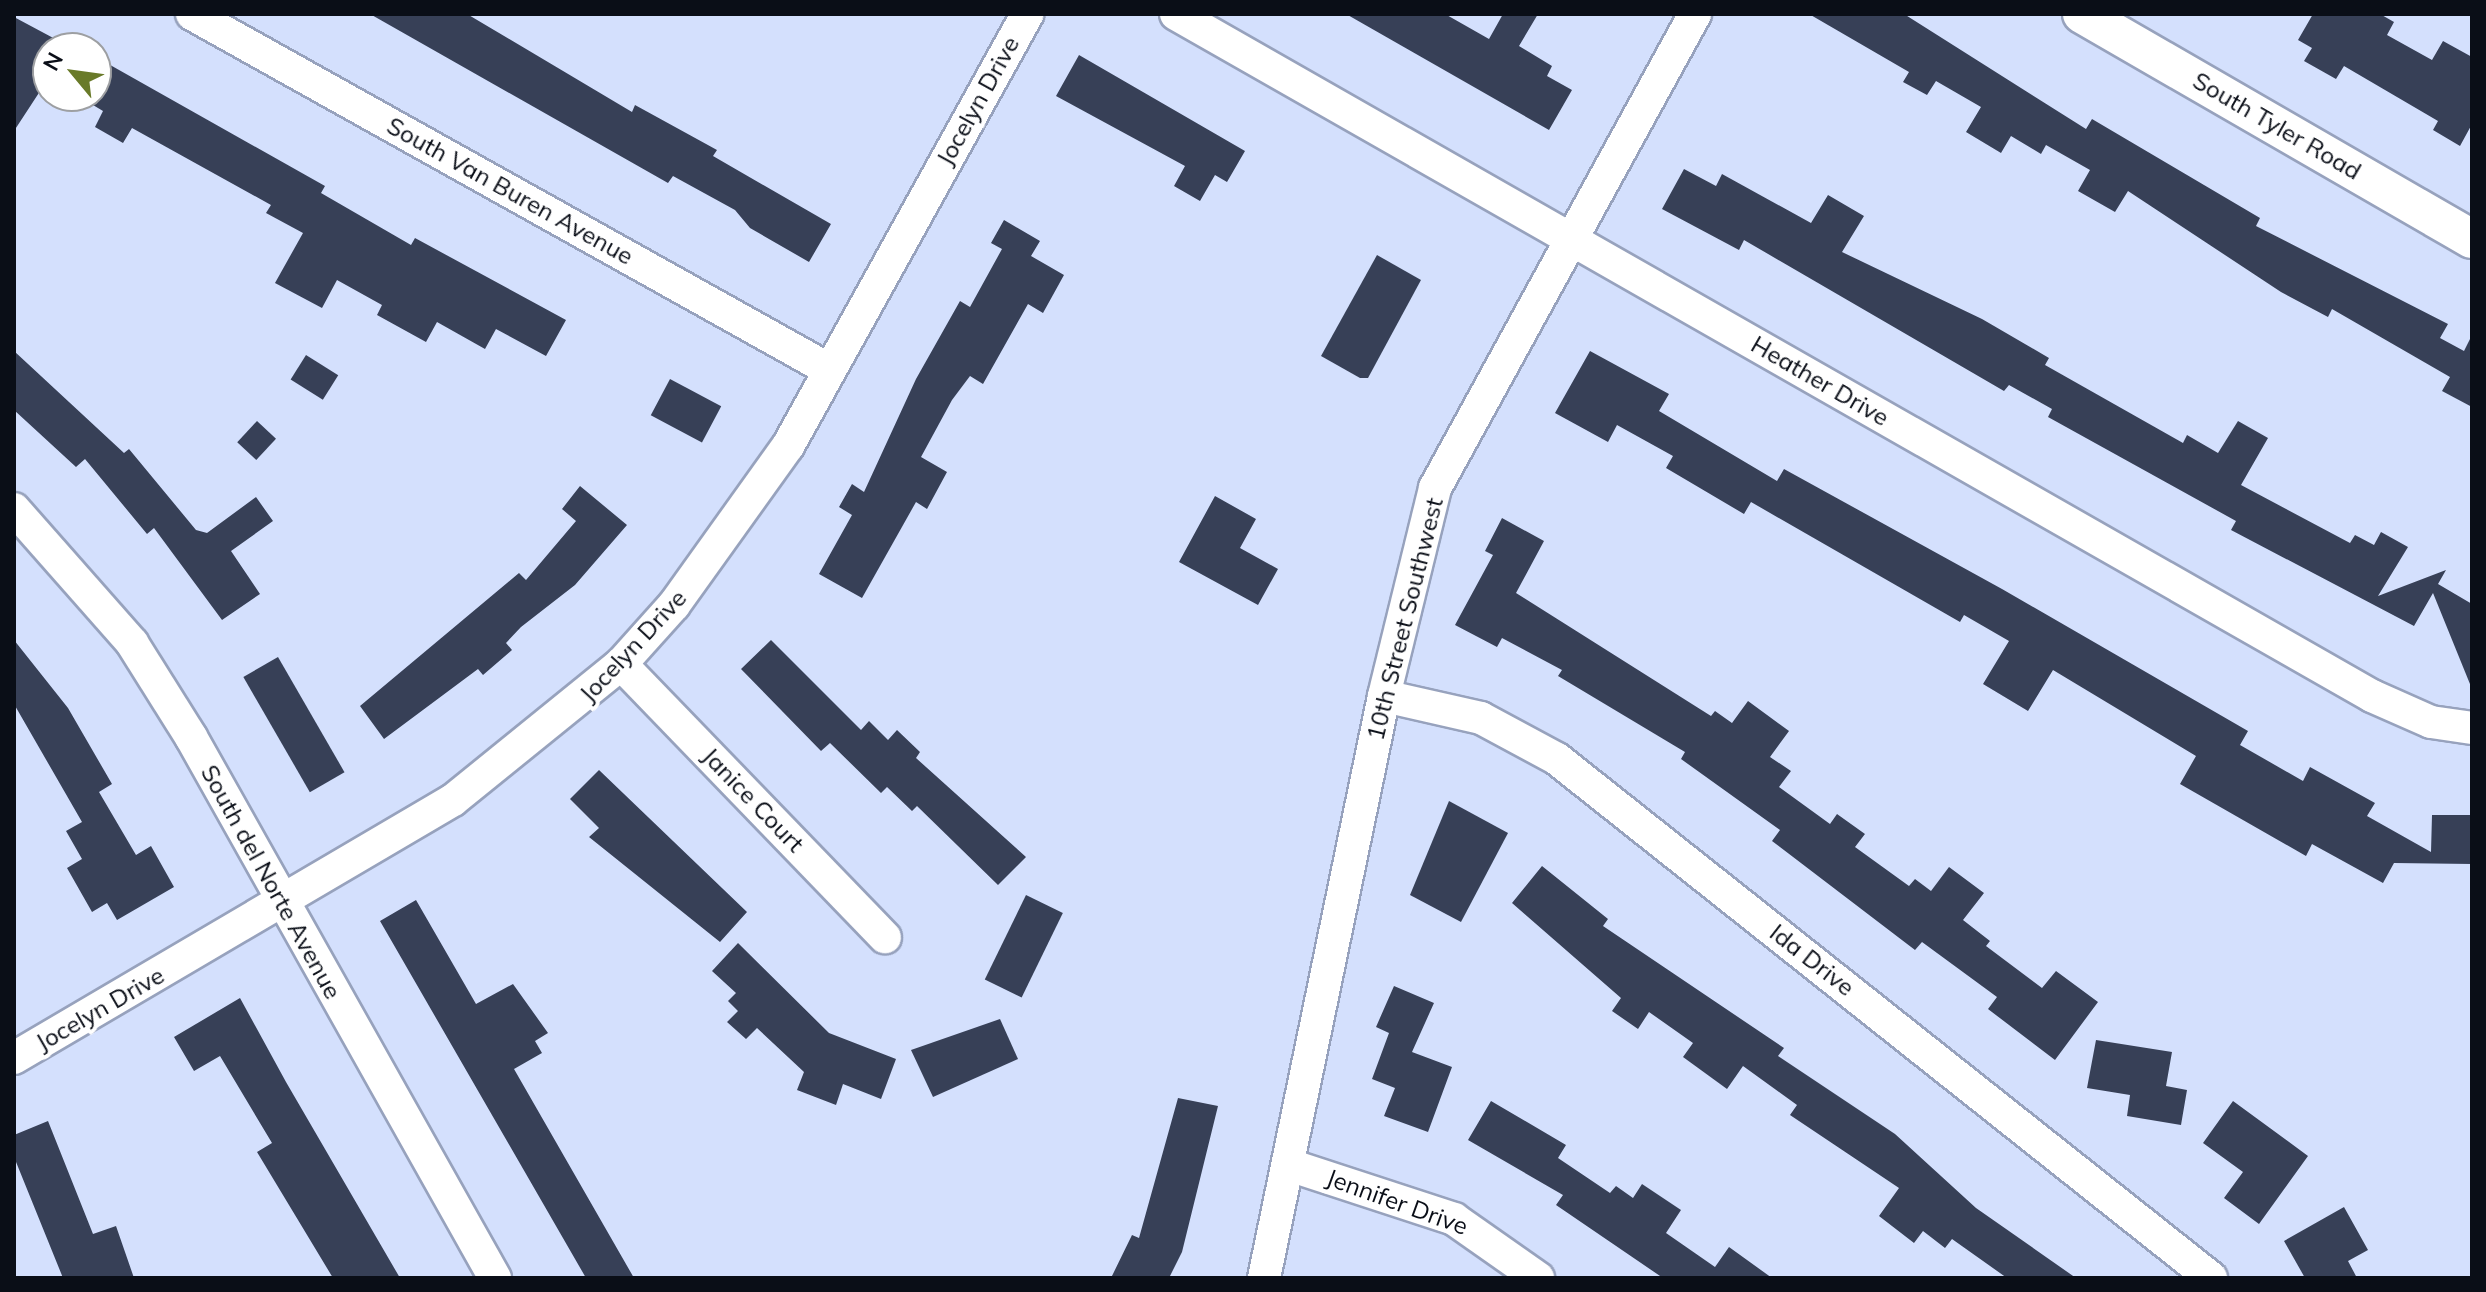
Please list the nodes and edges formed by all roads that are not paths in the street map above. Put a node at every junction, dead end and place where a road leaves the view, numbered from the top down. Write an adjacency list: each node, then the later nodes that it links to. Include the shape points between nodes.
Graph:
1 (192, 14): 8 (street, South Van Buren Avenue)
2 (1027, 14): 8 (street, Jocelyn Drive)
3 (1176, 14): 6 (street, Heather Drive)
4 (1695, 14): 6 (street, 10th Street Southwest)
5 (2082, 14): 7 (street, South Tyler Road)
6 (1569, 238): 11 (street, 10th Street Southwest, via 1435,488); 12 (street, Heather Drive, via 2372,696 2431,722)
7 (2472, 239)
8 (828, 369): 10 (street, Jocelyn Drive, via 729,532)
9 (14, 509): 13 (street, South del Norte Avenue, via 132,643)
10 (621, 664): 13 (street, Jocelyn Drive, via 516,756); 14 (street, Janice Court)
11 (1384, 696): 16 (street, 10th Street Southwest); 20 (street, Ida Drive, via 1481,718 1545,750)
12 (2472, 728)
13 (283, 904): 15 (street, Jocelyn Drive); 17 (street, South del Norte Avenue)
14 (885, 937)
15 (14, 1058)
16 (1289, 1165): 18 (street, 10th Street Southwest); 19 (street, Jennifer Drive, via 1454,1219)
17 (495, 1278)
18 (1264, 1278)
19 (1538, 1278)
20 (2211, 1278)

